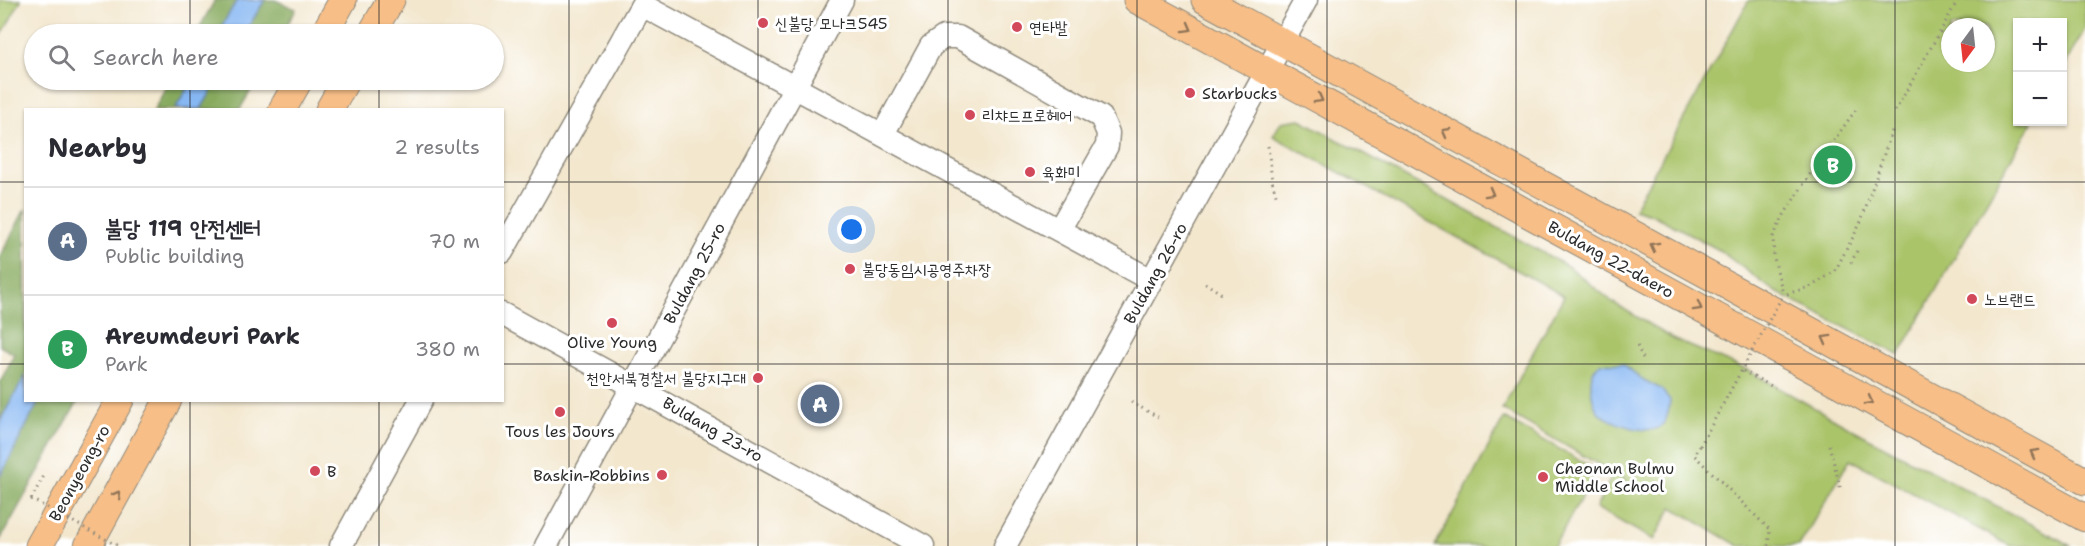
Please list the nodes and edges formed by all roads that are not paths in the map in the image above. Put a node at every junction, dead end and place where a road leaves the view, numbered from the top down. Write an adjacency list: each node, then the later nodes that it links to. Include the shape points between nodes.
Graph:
1 (343, 0): 7 (main road)
2 (391, 0): 8 (main road)
3 (842, 0): 11 (street, Buldang 25-ro)
4 (1137, 0): 10 (main road, Buldang 22-daero, one-way to 10)
5 (1205, 0): 9 (main road, Buldang 22-daero)
6 (1306, 0): 9 (street, Buldang 26-ro)
7 (330, 24)
8 (377, 24)
9 (1282, 43): 10 (street, Buldang 26-ro); 23 (main road, Buldang 22-daero, one-way to 9)
10 (1267, 71): 17 (street, Buldang 26-ro); 24 (main road, Buldang 22-daero, one-way to 24)
11 (796, 86): 14 (street); 16 (street, via 642,5); 19 (street, Buldang 25-ro)
12 (293, 90): 13 (main road)
13 (283, 108)
14 (883, 134): 15 (street); 15 (street, via 931,46 944,37 958,37 1101,117 1108,133 1107,146)
15 (1059, 230): 17 (street)
16 (504, 248)
17 (1151, 280): 30 (street, Buldang 26-ro)
18 (504, 315): 19 (street, Buldang 23-ro)
19 (634, 385): 28 (street, Buldang 25-ro); 29 (street, Buldang 23-ro)
20 (119, 402): 25 (main road, Beonyeong-ro)
21 (167, 402): 26 (main road, one-way to 21)
22 (420, 402): 27 (street)
23 (2085, 481)
24 (2085, 518)
25 (39, 546)
26 (88, 546)
27 (340, 546)
28 (546, 546)
29 (922, 546)
30 (1005, 546)

